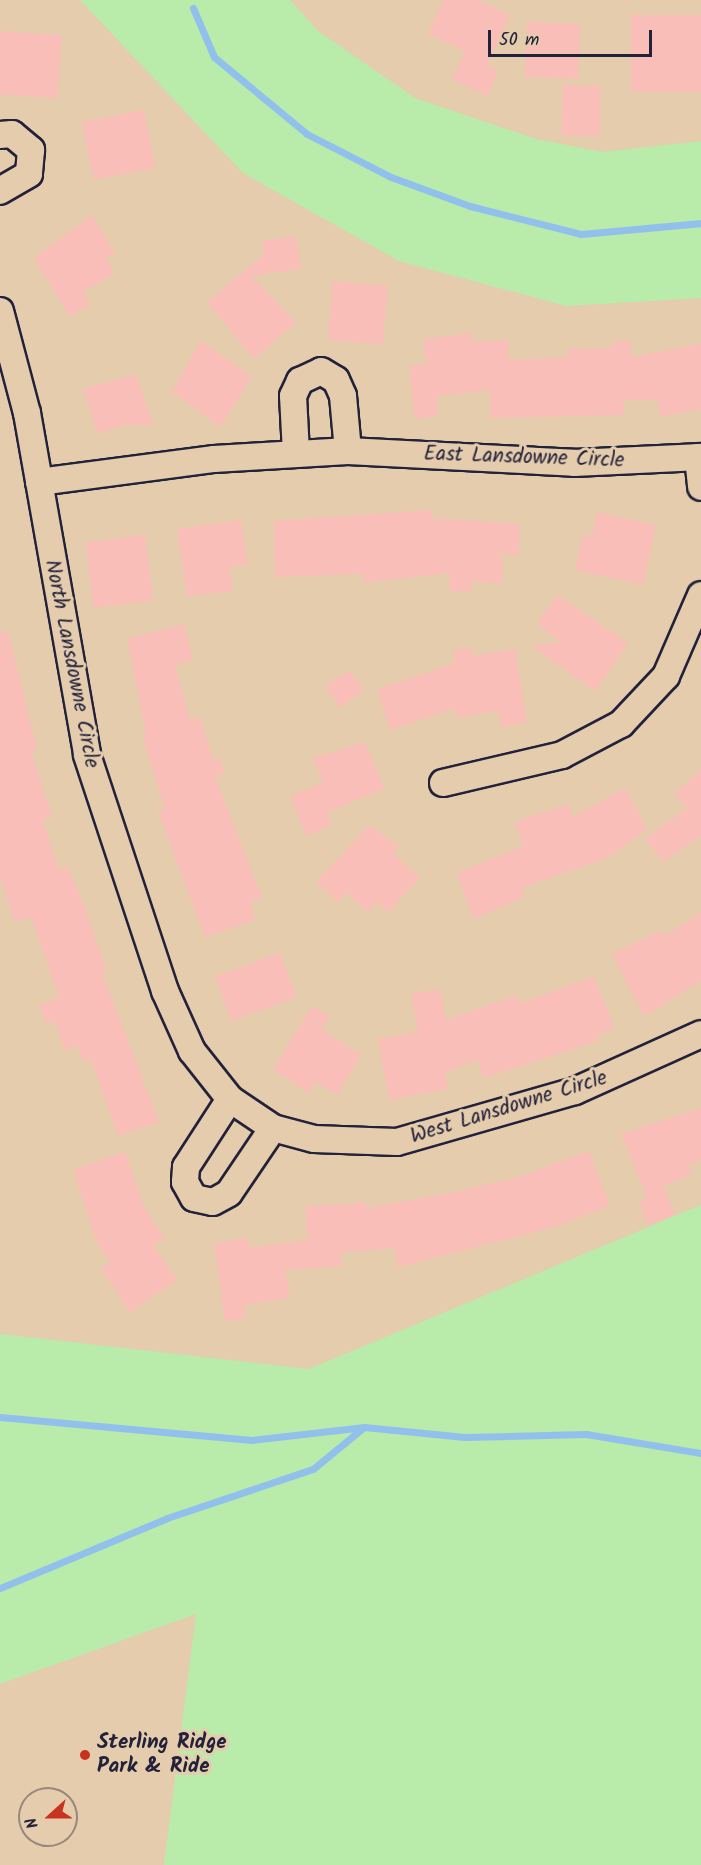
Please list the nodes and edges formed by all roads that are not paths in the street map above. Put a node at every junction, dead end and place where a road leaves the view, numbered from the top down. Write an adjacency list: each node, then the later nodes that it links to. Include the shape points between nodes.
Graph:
1 (0, 135): 2 (street, via 12,134 31,150 29,174)
2 (0, 191)
3 (0, 311): 7 (street, North Lansdowne Circle)
4 (348, 451): 5 (street, East Lansdowne Circle); 5 (street, via 344,396 336,380 321,371 300,381 293,396); 6 (street, East Lansdowne Circle, via 574,463)
5 (296, 453): 7 (street, East Lansdowne Circle)
6 (700, 457): 8 (street)
7 (39, 482): 12 (street, North Lansdowne Circle, via 75,705 121,868 180,1027 197,1059)
8 (701, 487)
9 (701, 595): 10 (street, via 666,676 621,724 562,754)
10 (443, 783)
11 (701, 1034): 13 (street, West Lansdowne Circle, via 621,1074 425,1137 342,1143)
12 (239, 1107): 13 (street, West Lansdowne Circle); 13 (street, via 186,1167 185,1182 195,1198 213,1202 229,1194)
13 (273, 1128)

